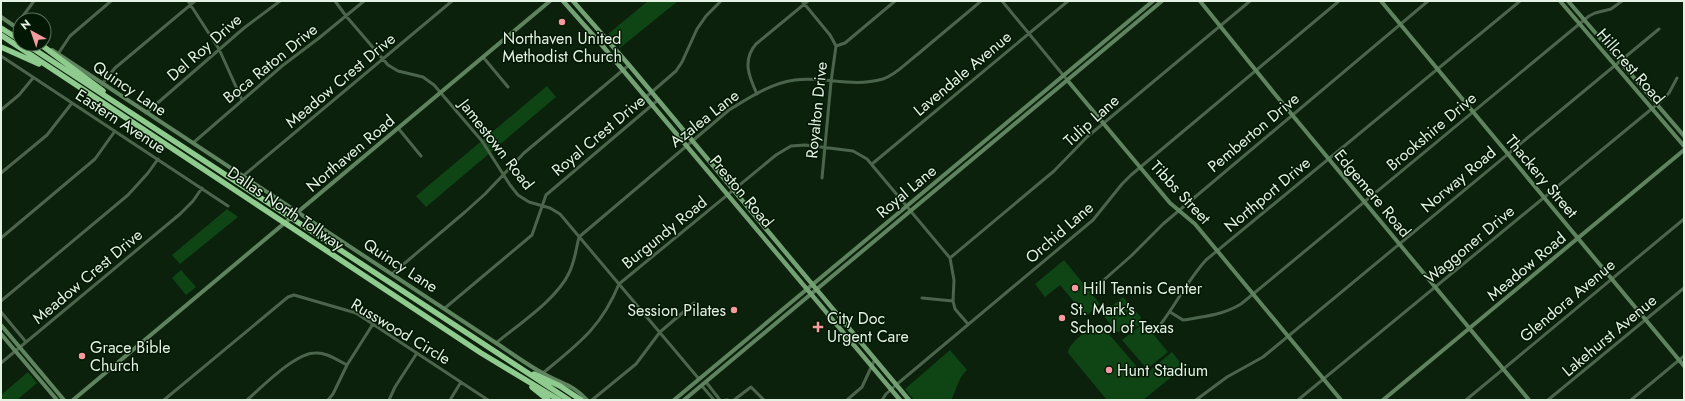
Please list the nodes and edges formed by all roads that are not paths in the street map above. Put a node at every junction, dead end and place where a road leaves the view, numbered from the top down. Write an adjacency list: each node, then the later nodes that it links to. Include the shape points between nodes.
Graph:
1 (34, 1): 30 (street)
2 (111, 1): 53 (street, via 70,36)
3 (188, 1): 29 (street)
4 (195, 1): 29 (street)
5 (280, 1): 49 (street, Del Roy Drive)
6 (335, 1): 31 (street, Jamestown Road)
7 (364, 1): 31 (street, Boca Raton Drive)
8 (452, 1): 56 (street, Meadow Crest Drive)
9 (550, 1): 55 (street, Northaven Road)
10 (563, 1): 46 (main road, Preston Road)
11 (573, 1): 45 (main road, Preston Road)
12 (721, 1): 72 (street, Royal Crest Drive, via 697,29 676,71)
13 (895, 1): 47 (street, Royalton Drive, via 844,43)
14 (981, 1): 68 (street, Azalea Lane, via 891,75 864,83)
15 (1002, 1): 42 (street, Tibbs Street)
16 (1068, 1): 42 (street, Lavendale Avenue)
17 (1153, 1): 38 (street, Royal Lane)
18 (1162, 1): 41 (street, Royal Lane)
19 (1200, 1): 37 (street, Edgemere Road)
20 (1250, 1): 37 (street, Tulip Lane)
21 (1339, 1): 62 (street, Orchid Lane)
22 (1381, 1): 34 (street, Thackery Street)
23 (1428, 1): 34 (street, Pemberton Drive)
24 (1520, 1): 60 (street, Northport Drive)
25 (1560, 1): 35 (street, Hillcrest Road)
26 (1568, 1): 33 (street, Hillcrest Road)
27 (1622, 1): 33 (street, Brookshire Drive, via 1611,9 1595,13)
28 (805, 2): 47 (street); 73 (street, via 751,51 747,62)
29 (190, 5): 49 (street); 69 (street, via 115,68)
30 (26, 12)
31 (346, 16): 56 (street, Jamestown Road); 76 (street, Boca Raton Drive)
32 (1, 18): 36 (street)
33 (1584, 20): 35 (street, Brookshire Drive); 57 (street, Hillcrest Road)
34 (1400, 24): 60 (street, Thackery Street); 84 (street, Pemberton Drive)
35 (1579, 24): 59 (street, Hillcrest Road); 82 (street, Brookshire Drive)
36 (12, 25)
37 (1221, 26): 62 (street, Edgemere Road); 85 (street, Tulip Lane)
38 (1122, 27): 41 (street); 64 (street, Royal Lane)
39 (1, 28): 44 (highway)
40 (1660, 29): 57 (street, Norway Road)
41 (1127, 32): 67 (street, Royal Lane)
42 (1029, 33): 64 (street, Tibbs Street); 101 (street, Lavendale Avenue)
43 (1, 35): 63 (highway, Dallas North Tollway)
44 (12, 35)
45 (607, 39): 46 (main road); 58 (main road, Preston Road)
46 (601, 44): 61 (main road, Preston Road)
47 (836, 46): 68 (street, Royalton Drive)
48 (1, 47): 63 (highway)
49 (219, 49): 76 (street); 83 (street, Del Roy Drive)
50 (52, 50): 53 (street, Quincy Lane)
51 (38, 52): 75 (highway, Dallas North Tollway)
52 (52, 52): 75 (highway, via 100,88)
53 (58, 54): 69 (street, Quincy Lane)
54 (1, 56): 65 (street, Eastern Avenue)
55 (483, 57): 70 (street); 71 (street, Northaven Road)
56 (383, 59): 71 (street, Jamestown Road, via 392,69 429,80); 105 (street, Meadow Crest Drive)
57 (1620, 62): 59 (street, Norway Road); 80 (street, Hillcrest Road)
58 (629, 65): 61 (street); 72 (main road, Preston Road)
59 (1615, 66): 80 (street, Hillcrest Road); 97 (street, Norway Road)
60 (1438, 69): 82 (street, Thackery Street); 100 (street, Northport Drive)
61 (624, 70): 74 (main road, Preston Road); 104 (street, via 524,153)
62 (1256, 70): 84 (street, Edgemere Road); 102 (street, Orchid Lane)
63 (57, 72): 180 (highway, Dallas North Tollway, via 481,353)
64 (1064, 75): 67 (street, Tibbs Street); 91 (street, Royal Lane)
65 (33, 78): 78 (street, Eastern Avenue); 81 (street, via 19,95)
66 (1677, 78): 80 (street, Waggoner Drive, via 1669,94)
67 (1068, 80): 85 (street, Tibbs Street); 95 (street, Royal Lane)
68 (831, 82): 73 (street, Azalea Lane, via 796,80 775,85); 94 (street, Royalton Drive)
69 (102, 84): 83 (street, Quincy Lane)
70 (508, 87)
71 (440, 92): 86 (street, Northaven Road); 104 (street, Jamestown Road, via 482,141)
72 (651, 93): 74 (street, Royal Crest Drive); 77 (main road, Preston Road)
73 (757, 94): 89 (street, Azalea Lane, via 729,110)
74 (646, 97): 79 (main road, Preston Road)
75 (110, 99): 178 (highway, Dallas North Tollway)
76 (242, 100): 90 (street, Boca Raton Drive)
77 (658, 100): 79 (street, Royal Crest Drive); 89 (main road, Preston Road)
78 (72, 103): 87 (street, Eastern Avenue); 103 (street, via 47,135)
79 (653, 105): 92 (main road, Preston Road); 113 (street, Royal Crest Drive, via 550,190)
80 (1654, 107): 88 (street, Hillcrest Road); 93 (street, Hillcrest Road); 110 (street, Waggoner Drive)
81 (1, 110)
82 (1473, 112): 97 (street, Thackery Street); 111 (street, Brookshire Drive)
83 (146, 113): 90 (street, Quincy Lane)
84 (1293, 114): 100 (street, Edgemere Road); 115 (street, Pemberton Drive)
85 (1104, 123): 102 (street, Tibbs Street); 128 (street, Tulip Lane, via 1054,171)
86 (398, 128): 98 (street); 117 (street, Northaven Road)
87 (115, 131): 99 (street, Eastern Avenue); 123 (street, via 95,159)
88 (1684, 136)
89 (693, 142): 92 (street, Azalea Lane); 108 (main road, Preston Road)
90 (193, 143): 105 (street, Quincy Lane)
91 (982, 143): 95 (street); 114 (street, Royal Lane)
92 (688, 146): 109 (main road, Preston Road); 122 (street, Azalea Lane)
93 (1684, 146)
94 (825, 148): 101 (street, Burgundy Road, via 853,150); 106 (street, Royalton Drive); 108 (street, Burgundy Road, via 805,144 786,148)
95 (986, 149): 116 (street, Royal Lane)
96 (1684, 150): 124 (street, Meadow Road)
97 (1508, 154): 110 (street, Thackery Street); 126 (street, Norway Road)
98 (421, 156)
99 (158, 159): 107 (street, Eastern Avenue); 141 (street, via 128,195)
100 (1329, 159): 111 (street, Edgemere Road); 127 (street, Northport Drive)
101 (872, 164): 114 (street, Burgundy Road)
102 (1141, 167): 115 (street, Tibbs Street, via 1170,203); 151 (street, Orchid Lane, via 1122,184 1094,220)
103 (1, 173)
104 (503, 174): 113 (street, Jamestown Road, via 518,194 529,202); 129 (street, via 485,194)
105 (243, 176): 117 (street, Quincy Lane)
106 (822, 178)
107 (202, 188): 112 (street, Eastern Avenue); 163 (street, Meadow Crest Drive, via 180,214)
108 (733, 191): 109 (street, Burgundy Road); 118 (main road, Preston Road)
109 (728, 195): 120 (main road, Preston Road); 131 (street, Burgundy Road)
110 (1544, 197): 124 (street, Thackery Street); 134 (street, Waggoner Drive)
111 (1365, 201): 126 (street, Edgemere Road); 139 (street, Brookshire Drive)
112 (228, 206)
113 (542, 206): 122 (street, Jamestown Road, via 560,214); 144 (street, Royal Crest Drive, via 535,231 529,238)
114 (907, 206): 116 (street, Burgundy Road); 132 (street, Royal Lane)
115 (1180, 210): 127 (street, Tibbs Street); 133 (street, Pemberton Drive)
116 (911, 211): 128 (street, Burgundy Road); 137 (street, Royal Lane)
117 (296, 213): 129 (street, Quincy Lane); 190 (street, Northaven Road)
118 (754, 216): 120 (main road); 121 (main road, Preston Road)
119 (1684, 219): 130 (street, Glendora Avenue)
120 (749, 220): 125 (main road, Preston Road)
121 (771, 236): 125 (main road); 132 (main road, Preston Road)
122 (579, 237): 131 (street, Jamestown Road); 164 (street, via 574,261 560,288)
123 (1, 238)
124 (1578, 238): 130 (street, Thackery Street); 153 (street, Meadow Road)
125 (767, 241): 135 (main road, Preston Road)
126 (1400, 244): 134 (street, Edgemere Road); 160 (street, Norway Road)
127 (1218, 251): 139 (street, Tibbs Street); 146 (street, Northport Drive, via 1196,271)
128 (950, 258): 142 (street, via 954,280)
129 (392, 274): 144 (street, Quincy Lane)
130 (1612, 279): 148 (street, Thackery Street); 177 (street, Glendora Avenue)
131 (619, 284): 156 (street, Jamestown Road); 179 (street, Burgundy Road, via 598,323)
132 (812, 284): 135 (street, Royal Lane); 137 (main road, Preston Road)
133 (1097, 286)
134 (1436, 287): 153 (street, Edgemere Road); 182 (street, Waggoner Drive)
135 (807, 288): 138 (main road, Preston Road); 147 (street, Royal Lane)
136 (1684, 288): 148 (street, Lakehurst Avenue)
137 (816, 290): 138 (street, Royal Lane); 157 (main road, Preston Road)
138 (812, 294): 150 (street, Royal Lane); 162 (main road, Preston Road)
139 (1254, 294): 146 (street, Brookshire Drive, via 1234,309 1213,315 1183,320); 160 (street, Tibbs Street)
140 (922, 298): 142 (street)
141 (1, 301)
142 (953, 301): 151 (street, via 957,312)
143 (694, 303): 156 (street)
144 (445, 308): 164 (street, Quincy Lane)
145 (1, 312): 163 (street)
146 (1170, 312): 154 (street, Northport Drive)
147 (771, 319): 150 (street); 155 (street, Royal Lane)
148 (1646, 319): 171 (street, Thackery Street); 219 (street, Lakehurst Avenue)
149 (373, 324): 167 (street, Russwood Circle); 174 (street); 191 (street, Russwood Circle, via 341,308 298,295 288,297)
150 (775, 324): 159 (street, Royal Lane)
151 (968, 324): 185 (street, Orchid Lane)
152 (1, 325): 165 (street)
153 (1469, 328): 177 (street, Edgemere Road); 216 (street, Meadow Road)
154 (1157, 329)
155 (758, 330): 159 (street); 169 (street, Royal Lane)
156 (660, 332): 181 (street, Jamestown Road); 202 (street, via 642,358)
157 (853, 333): 161 (main road, Preston Road); 162 (main road)
158 (1, 334): 166 (street)
159 (762, 335): 173 (street, Royal Lane)
160 (1288, 336): 182 (street, Tibbs Street); 213 (street, Norway Road, via 1263,356 1227,377)
161 (857, 338): 162 (main road); 170 (main road, Preston Road)
162 (850, 339): 175 (main road, Preston Road)
163 (26, 342): 165 (street, Meadow Crest Drive)
164 (496, 343): 179 (street, Quincy Lane)
165 (20, 347): 166 (street, Meadow Crest Drive); 189 (street)
166 (15, 351): 172 (street, Meadow Crest Drive); 188 (street)
167 (417, 353): 183 (street, Russwood Circle); 194 (street)
168 (1684, 356): 171 (street)
169 (724, 358): 173 (street); 181 (street, Royal Lane)
170 (875, 360): 175 (street); 185 (main road, Preston Road)
171 (1679, 360): 176 (street, Thackery Street); 220 (street)
172 (1, 362)
173 (729, 363): 184 (street, Royal Lane)
174 (347, 365): 192 (street, via 325,354 305,354 294,360); 193 (street)
175 (871, 365): 187 (main road, Preston Road); 209 (street, via 862,387)
176 (1684, 366)
177 (1503, 369): 217 (street, Glendora Avenue); 218 (street, Edgemere Road)
178 (524, 371): 199 (highway, Dallas North Tollway); 200 (highway, via 560,386)
179 (543, 373): 201 (street, Quincy Lane, via 569,386)
180 (520, 376): 197 (highway); 198 (highway, Dallas North Tollway)
181 (699, 379): 184 (street); 186 (street); 203 (street, Royal Lane)
182 (1323, 379): 214 (street, Waggoner Drive); 215 (street, Tibbs Street)
183 (461, 382): 195 (street); 196 (street, Russwood Circle)
184 (706, 382): 186 (street, Royal Lane); 206 (street)
185 (896, 385): 187 (street, Orchid Lane); 212 (main road, Preston Road)
186 (702, 386): 204 (street, Royal Lane); 205 (street)
187 (891, 389): 210 (street, Orchid Lane); 211 (main road, Preston Road)
188 (57, 400)
189 (64, 400)
190 (73, 400)
191 (164, 400)
192 (247, 400)
193 (328, 400)
194 (389, 400)
195 (450, 400)
196 (488, 400)
197 (548, 400)
198 (559, 400)
199 (569, 400)
200 (581, 400)
201 (587, 400)
202 (592, 400)
203 (674, 400)
204 (684, 400)
205 (714, 400)
206 (720, 400)
207 (734, 400): 208 (street, via 751,386)
208 (764, 400)
209 (847, 400)
210 (882, 400)
211 (900, 400)
212 (908, 400)
213 (1196, 400)
214 (1298, 400)
215 (1341, 400)
216 (1383, 400)
217 (1466, 400)
218 (1529, 400)
219 (1548, 400)
220 (1631, 400)

